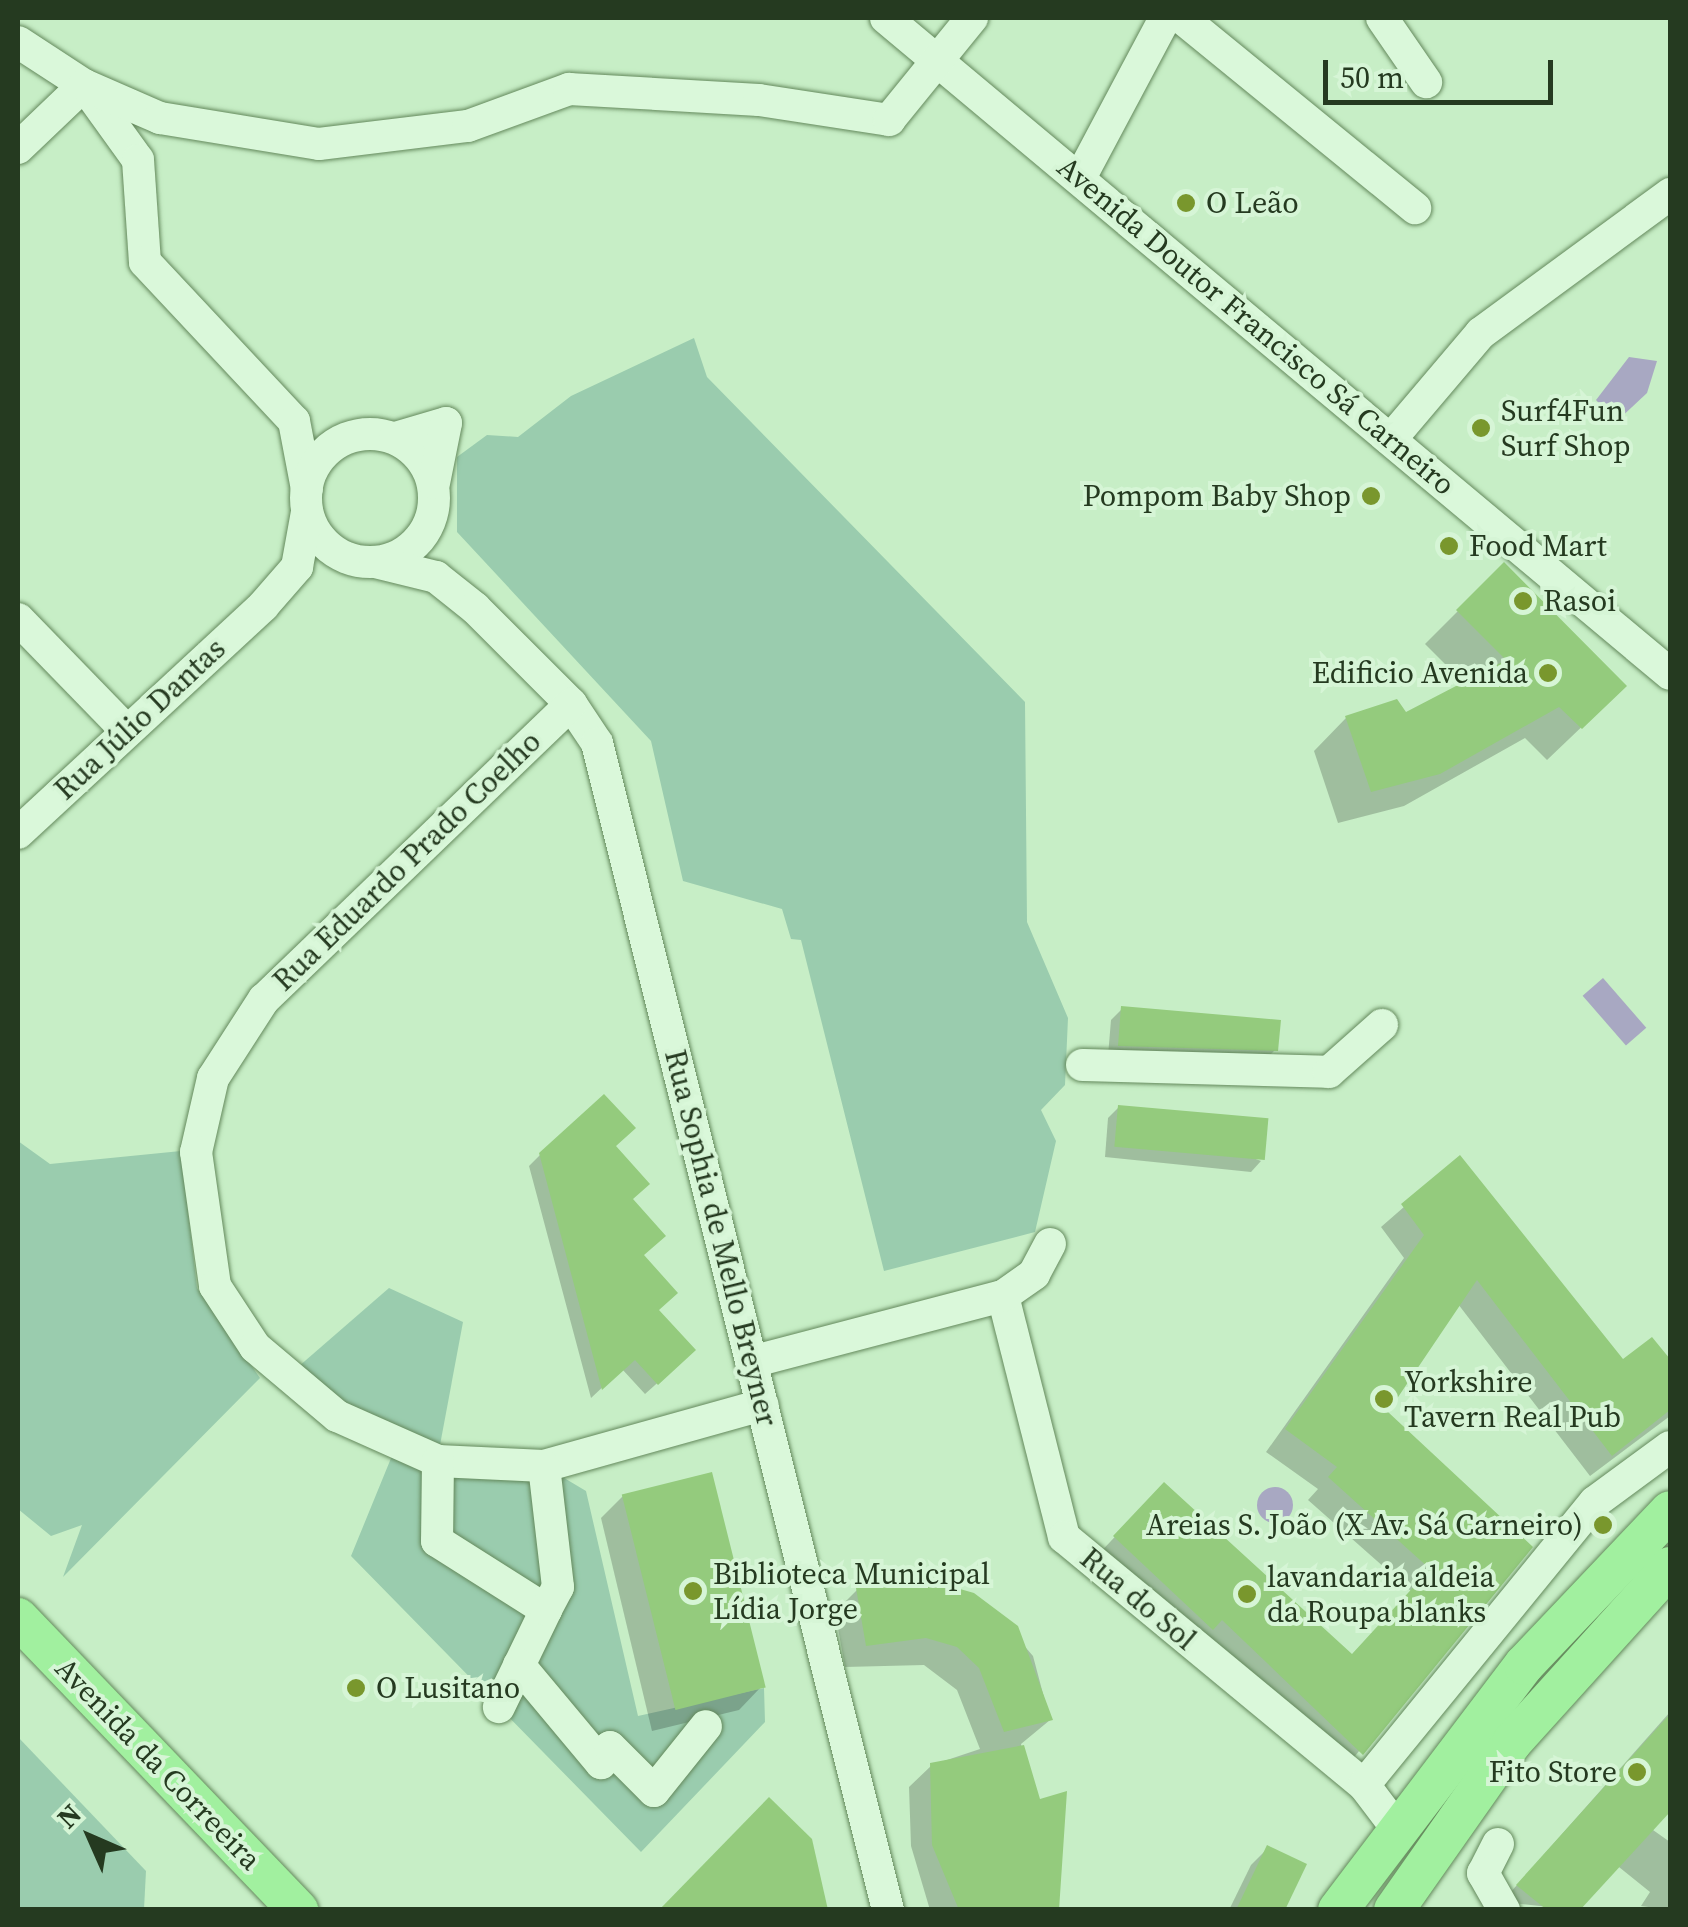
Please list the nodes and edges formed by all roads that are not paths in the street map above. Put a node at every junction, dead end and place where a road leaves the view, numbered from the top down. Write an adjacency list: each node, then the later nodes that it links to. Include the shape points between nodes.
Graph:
1 (886, 18): 7 (street, Avenida Doutor Francisco Sá Carneiro)
2 (972, 18): 7 (street)
3 (1165, 18): 11 (street)
4 (1182, 18): 13 (street)
5 (1382, 18): 8 (street)
6 (18, 42): 9 (street)
7 (941, 64): 9 (street, via 889,120 759,100 569,89 468,126 319,144 160,118); 11 (street, Avenida Doutor Francisco Sá Carneiro)
8 (1426, 82)
9 (84, 84): 10 (street); 14 (street, via 138,160 145,262)
10 (18, 148)
11 (1080, 178): 16 (street, Avenida Doutor Francisco Sá Carneiro)
12 (1670, 194): 16 (street, via 1482,334)
13 (1415, 208)
14 (294, 421): 15 (street); 18 (street, Rua Sophia de Mello Breyner)
15 (382, 435): 17 (street, via 446,423); 18 (street, via 328,449)
16 (1391, 439): 23 (street, Avenida Doutor Francisco Sá Carneiro)
17 (434, 497): 19 (street, via 409,550); 21 (street, Rua Sophia de Mello Breyner, via 447,571)
18 (307, 500): 19 (street, Rua Sophia de Mello Breyner, via 326,545); 20 (street, Rua Júlio Dantas, via 297,566)
19 (372, 562): 20 (street, Rua Júlio Dantas, via 320,570); 21 (street, Rua Sophia de Mello Breyner, via 436,577)
20 (263, 606): 25 (street, Rua Júlio Dantas)
21 (475, 608): 24 (street, Rua Sophia de Mello Breyner)
22 (21, 628): 25 (street)
23 (1670, 674)
24 (572, 704): 31 (street, Rua Sophia de Mello Breyner, via 597,743); 34 (street, Rua Eduardo Prado Coelho, via 264,998 214,1078 196,1152 215,1286 256,1347 337,1416)
25 (127, 731): 26 (street, Rua Júlio Dantas)
26 (18, 833)
27 (1382, 1025): 28 (street, via 1329,1072)
28 (1082, 1065)
29 (1050, 1244): 30 (street, via 1034,1274)
30 (1003, 1296): 31 (street); 44 (street, Rua do Sol, via 1064,1538)
31 (751, 1362): 32 (street, Rua Sophia de Mello Breyner)
32 (762, 1405): 35 (street, Rua Eduardo Prado Coelho); 49 (street, Rua Sophia de Mello Breyner)
33 (1670, 1447): 44 (street, via 1595,1502)
34 (438, 1460): 35 (street, Rua Eduardo Prado Coelho); 38 (street, via 438,1541)
35 (544, 1466): 38 (street, via 558,1587)
36 (1670, 1511): 45 (main road, via 1524,1665)
37 (1670, 1567): 51 (main road, via 1512,1742)
38 (546, 1610): 41 (street)
39 (18, 1618): 48 (main road, Avenida da Correeira)
40 (18, 1647): 47 (main road, Avenida da Correeira)
41 (520, 1664): 42 (street); 43 (street, via 601,1763 610,1747 654,1790)
42 (499, 1708)
43 (706, 1726)
44 (1364, 1785): 45 (street, Rua do Sol)
45 (1395, 1826): 50 (main road)
46 (1498, 1844): 52 (street, via 1483,1872)
47 (271, 1910)
48 (298, 1910)
49 (888, 1910)
50 (1338, 1910)
51 (1394, 1910)
52 (1504, 1910)

